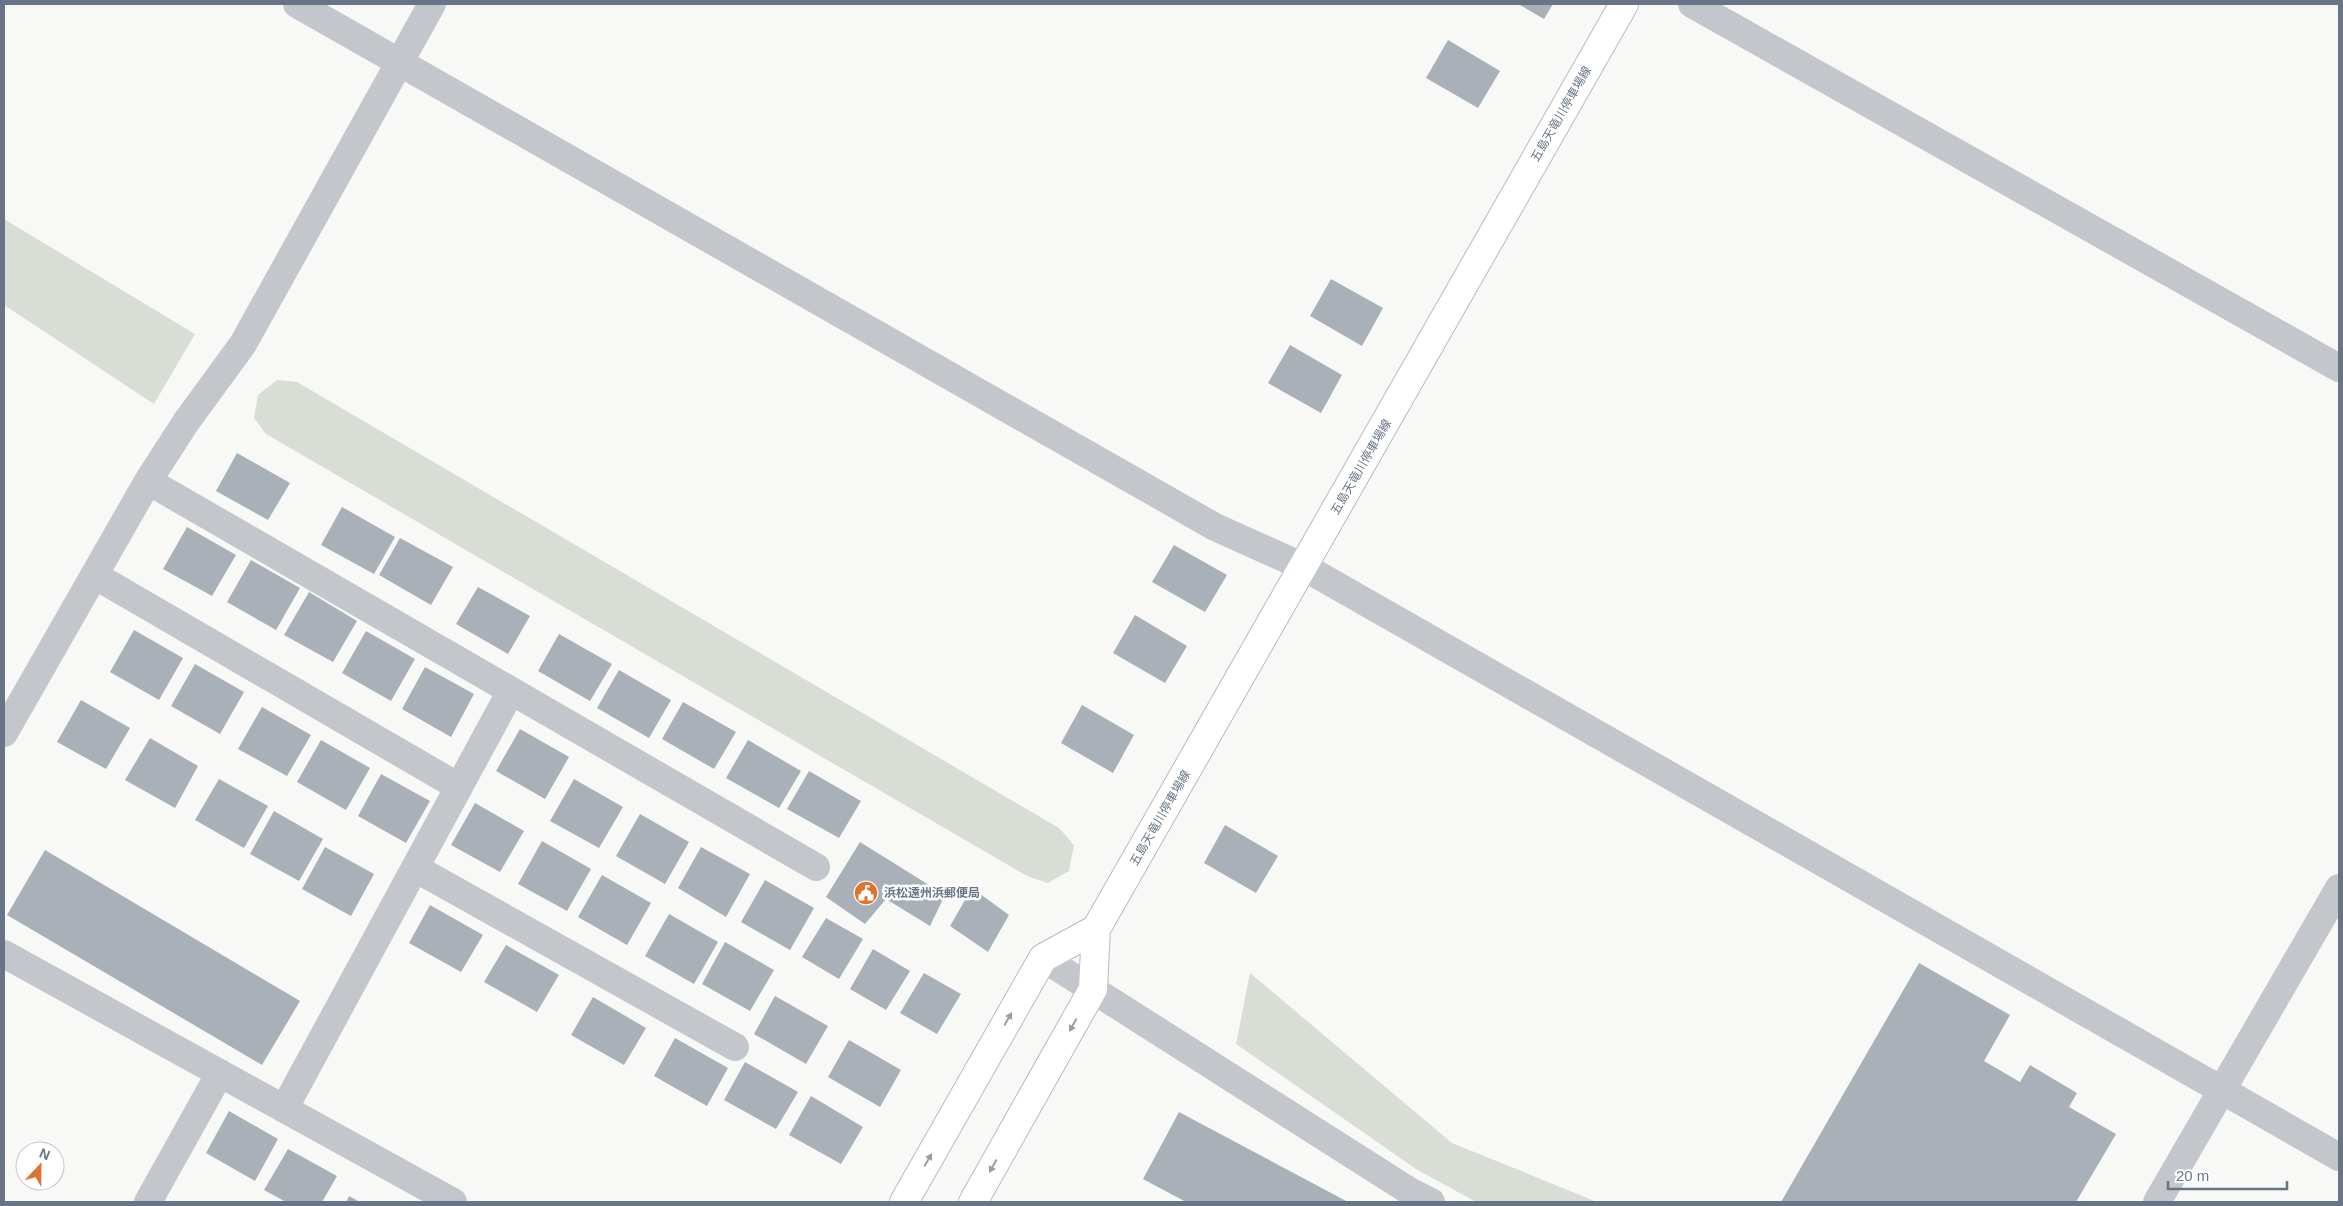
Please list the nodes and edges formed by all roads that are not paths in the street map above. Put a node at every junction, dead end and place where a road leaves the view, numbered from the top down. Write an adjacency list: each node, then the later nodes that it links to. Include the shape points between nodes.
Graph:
1 (297, 4): 5 (street)
2 (432, 4): 5 (street)
3 (1624, 4): 8 (main road, 五島天竜川停車場線)
4 (1692, 4): 6 (street)
5 (400, 62): 7 (street, via 244,344); 8 (street, via 1215,527)
6 (2339, 368)
7 (148, 480): 9 (street); 10 (street)
8 (1304, 567): 16 (main road, 五島天竜川停車場線); 22 (street)
9 (94, 575): 11 (street); 12 (street)
10 (511, 691): 12 (street); 13 (street)
11 (4, 733)
12 (458, 787): 14 (street)
13 (816, 867)
14 (415, 868): 20 (street); 23 (street)
15 (2339, 888): 22 (street)
16 (1096, 929): 18 (main road); 19 (main road, 五島天竜川停車場線)
17 (4, 954): 21 (street)
18 (1043, 958): 19 (street); 27 (main road, one-way to 18)
19 (1093, 989): 28 (main road, 五島天竜川停車場線, one-way to 28); 29 (street)
20 (735, 1047)
21 (220, 1073): 23 (street); 25 (street)
22 (2223, 1090): 24 (street); 30 (street)
23 (284, 1109): 26 (street)
24 (2339, 1157)
25 (148, 1202)
26 (453, 1202)
27 (904, 1202)
28 (973, 1202)
29 (1431, 1202)
30 (2157, 1202)

